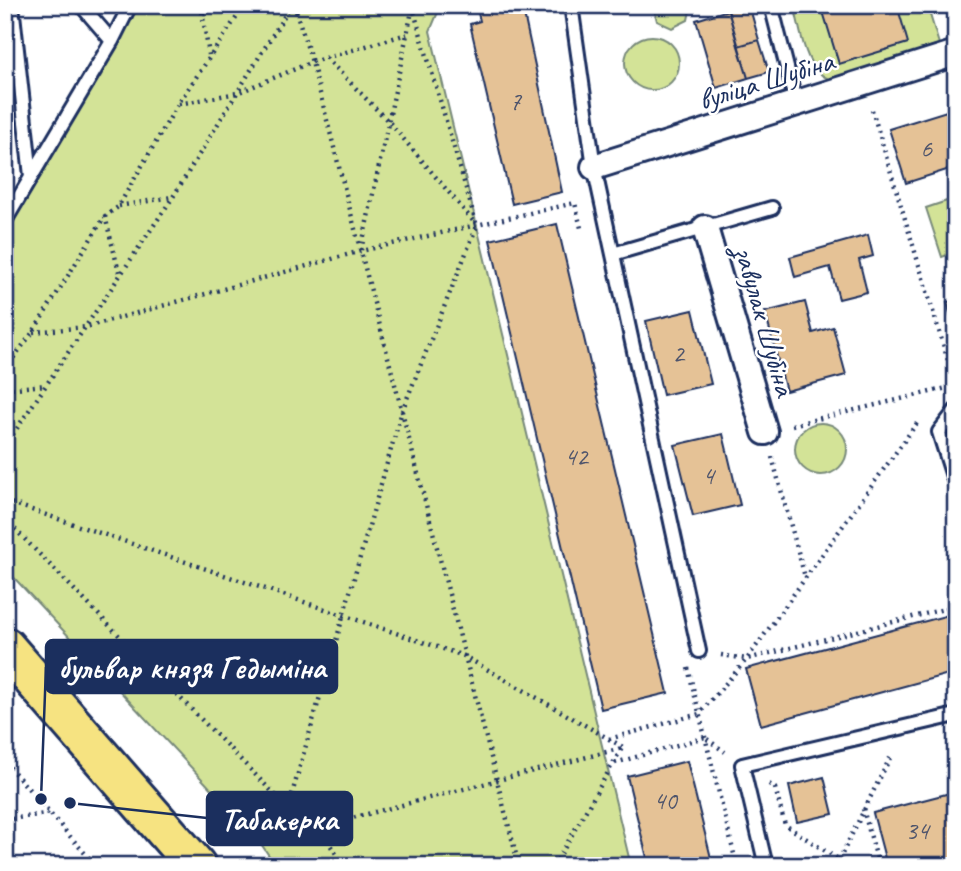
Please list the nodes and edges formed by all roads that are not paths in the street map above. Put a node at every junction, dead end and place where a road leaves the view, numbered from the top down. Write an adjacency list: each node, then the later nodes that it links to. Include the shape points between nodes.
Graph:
1 (12, 5): 10 (lane)
2 (81, 5): 6 (lane)
3 (130, 5): 6 (lane)
4 (571, 5): 9 (lane)
5 (771, 5): 8 (lane)
6 (112, 41): 10 (lane)
7 (956, 53): 8 (street, вуліца Шубіна)
8 (796, 103): 9 (street, вуліца Шубіна)
9 (594, 167): 14 (lane)
10 (31, 177): 12 (lane)
11 (772, 208): 13 (lane)
12 (5, 221)
13 (705, 228): 14 (lane); 16 (street, завулак Шубіна)
14 (613, 254): 19 (lane)
15 (956, 410): 17 (lane, via 939,432)
16 (765, 432)
17 (956, 486)
18 (5, 647): 21 (main road)
19 (699, 651)
20 (956, 715): 22 (lane, via 742,765)
21 (196, 866)
22 (766, 866)

